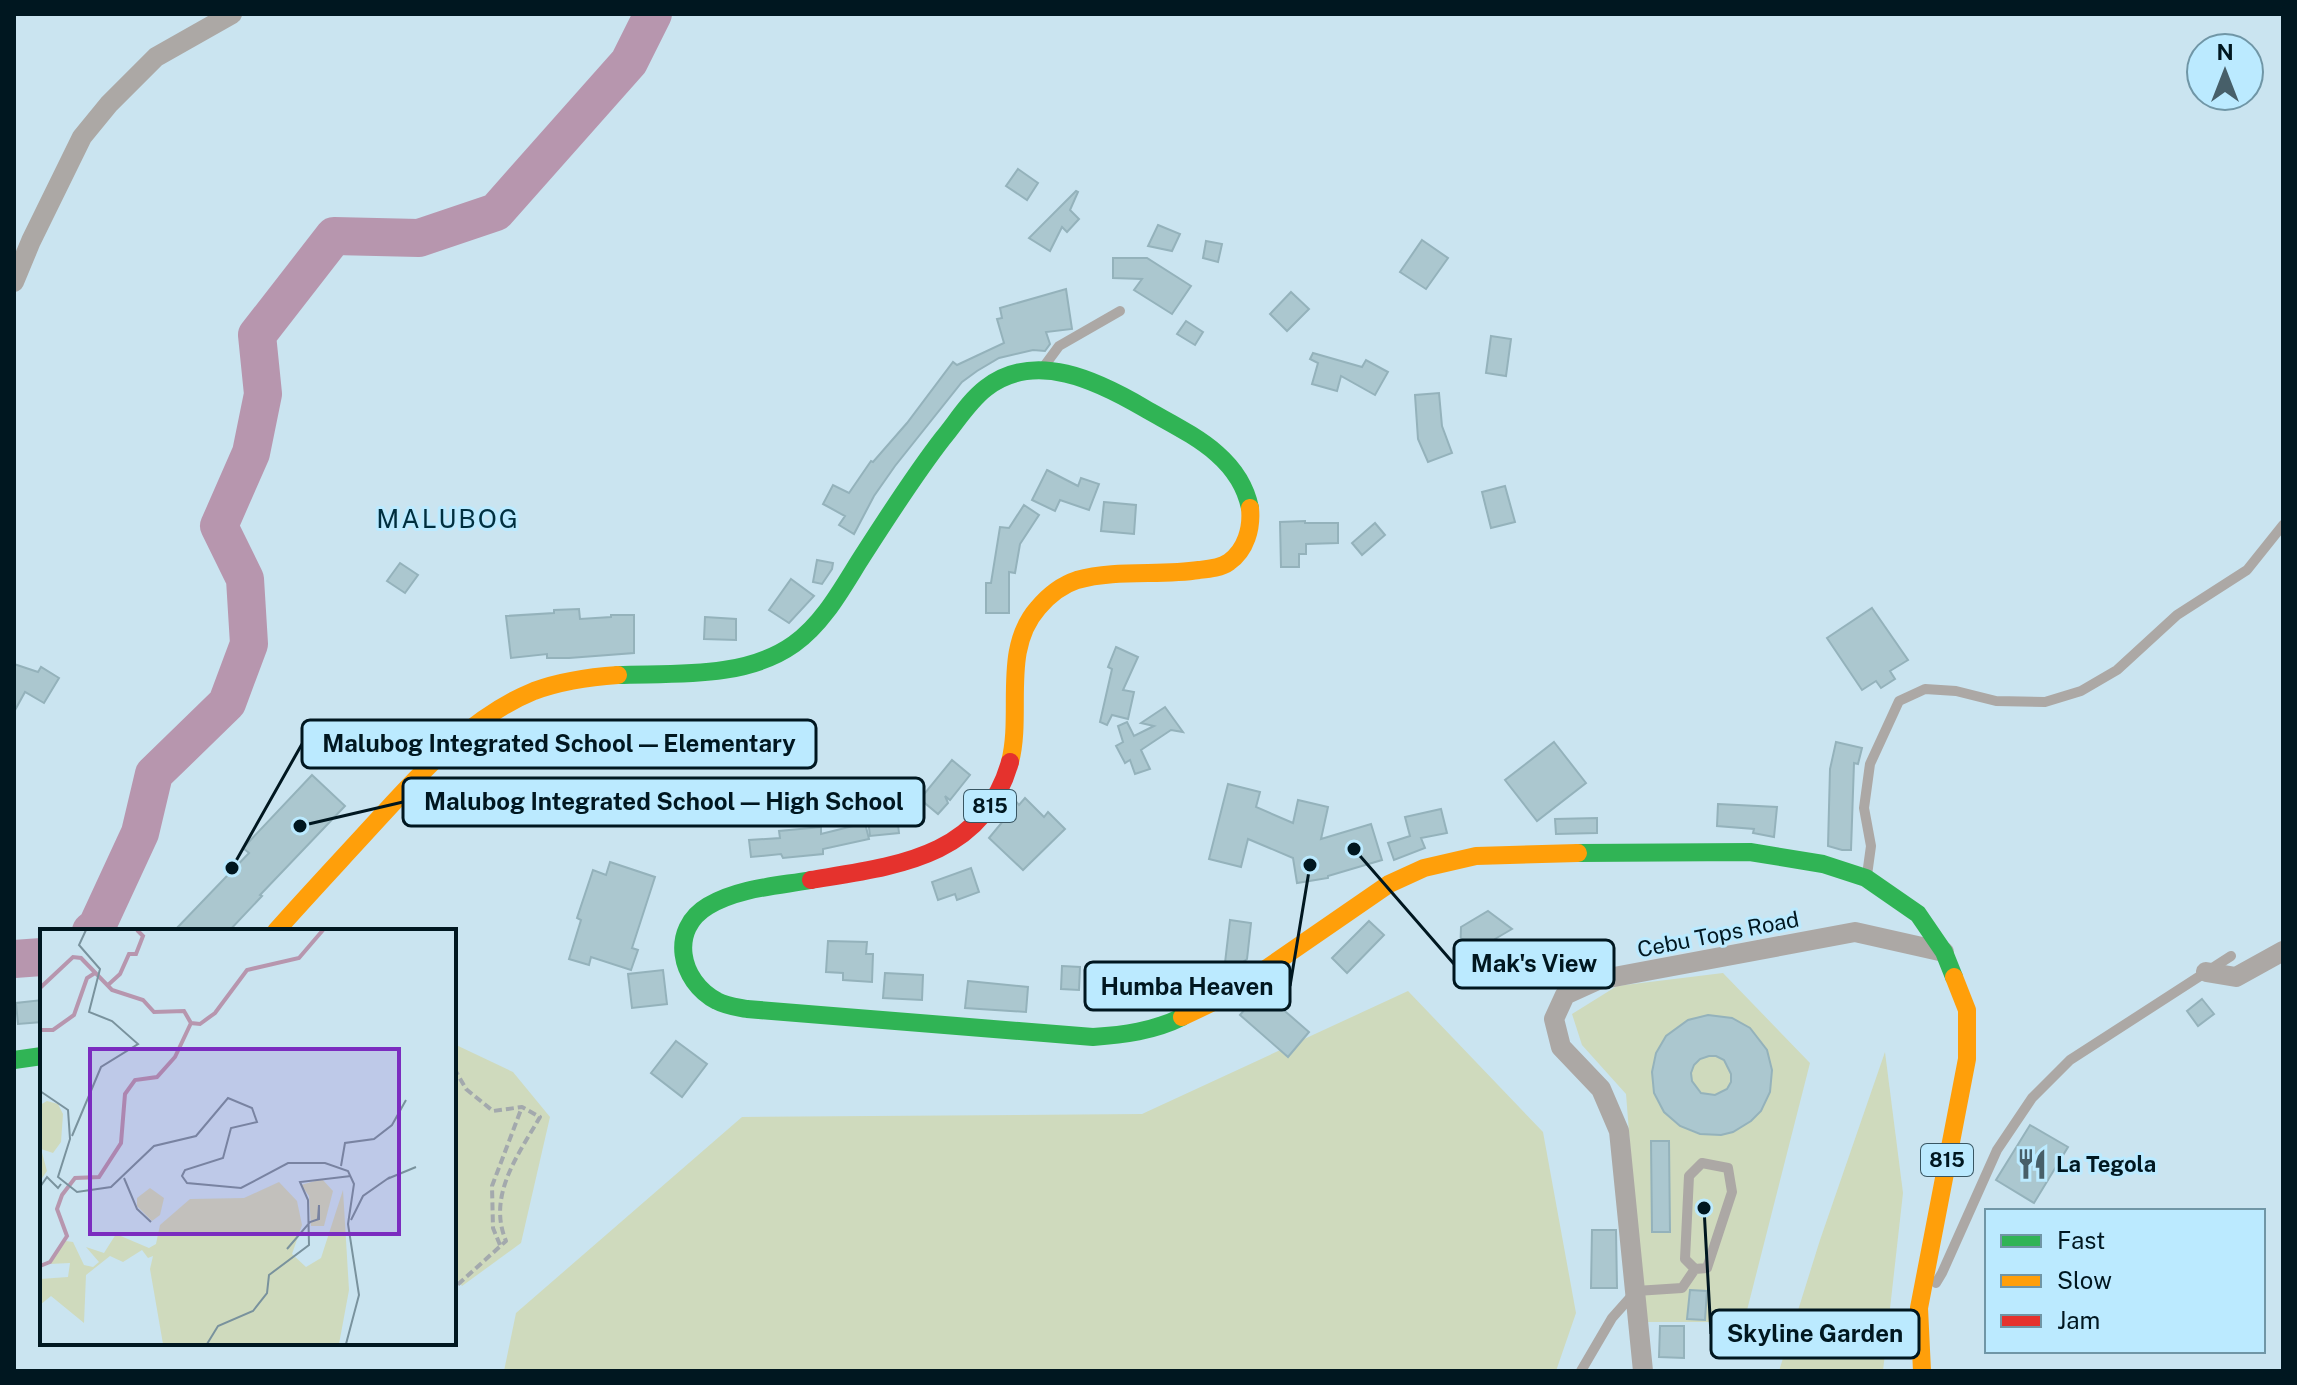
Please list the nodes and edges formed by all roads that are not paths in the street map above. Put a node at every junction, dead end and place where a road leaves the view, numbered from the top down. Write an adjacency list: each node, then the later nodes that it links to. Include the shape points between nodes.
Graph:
1 (232, 14): 2 (street, via 156,57 82,137)
2 (14, 282)
3 (1120, 311): 4 (lane, via 1059,346)
4 (1041, 370): 6 (main road, 815, via 1115,391 1226,461 1242,479 1246,494 1250,530 1245,544 1224,566 1076,580 1050,594 1030,617 1021,639 1014,742 1002,784 987,811 969,831 943,846 887,867 728,895 707,906 691,920 682,951 691,979 719,1003 1093,1037 1123,1035 1170,1023 1228,995 1389,884 1424,868 1476,856 1750,852 1823,864); 7 (main road, 815, via 992,383 978,396 932,454 833,603 788,648 756,663 593,676 521,698 475,725 411,784)
5 (2283, 525): 6 (lane, via 2247,570 2177,615 2117,670 2081,691 2045,702 1996,701 1925,689 1899,701 1870,764 1864,808 1871,846)
6 (1866, 878): 9 (main road, 815, via 1918,914)
7 (278, 929)
8 (2283, 951): 11 (street, via 2236,977)
9 (1944, 952): 15 (street, Cebu Tops Road, via 1855,932 1598,980 1565,995 1554,1019 1561,1047 1601,1089 1619,1131); 16 (main road, 815, via 1967,1010 1967,1059)
10 (2231, 956): 11 (lane)
11 (2206, 972): 16 (lane, via 2070,1060 2032,1098 1997,1150 1942,1273)
12 (40, 1056): 13 (main road)
13 (14, 1060)
14 (1695, 1269): 14 (lane, via 1707,1268 1732,1192 1728,1168 1702,1163 1689,1176 1685,1259); 15 (lane, via 1682,1288)
15 (1636, 1291): 17 (lane, via 1612,1318); 18 (street, Cebu Tops Road)
16 (1919, 1308): 19 (main road, 815)
17 (1581, 1371)
18 (1643, 1371)
19 (1922, 1371)

